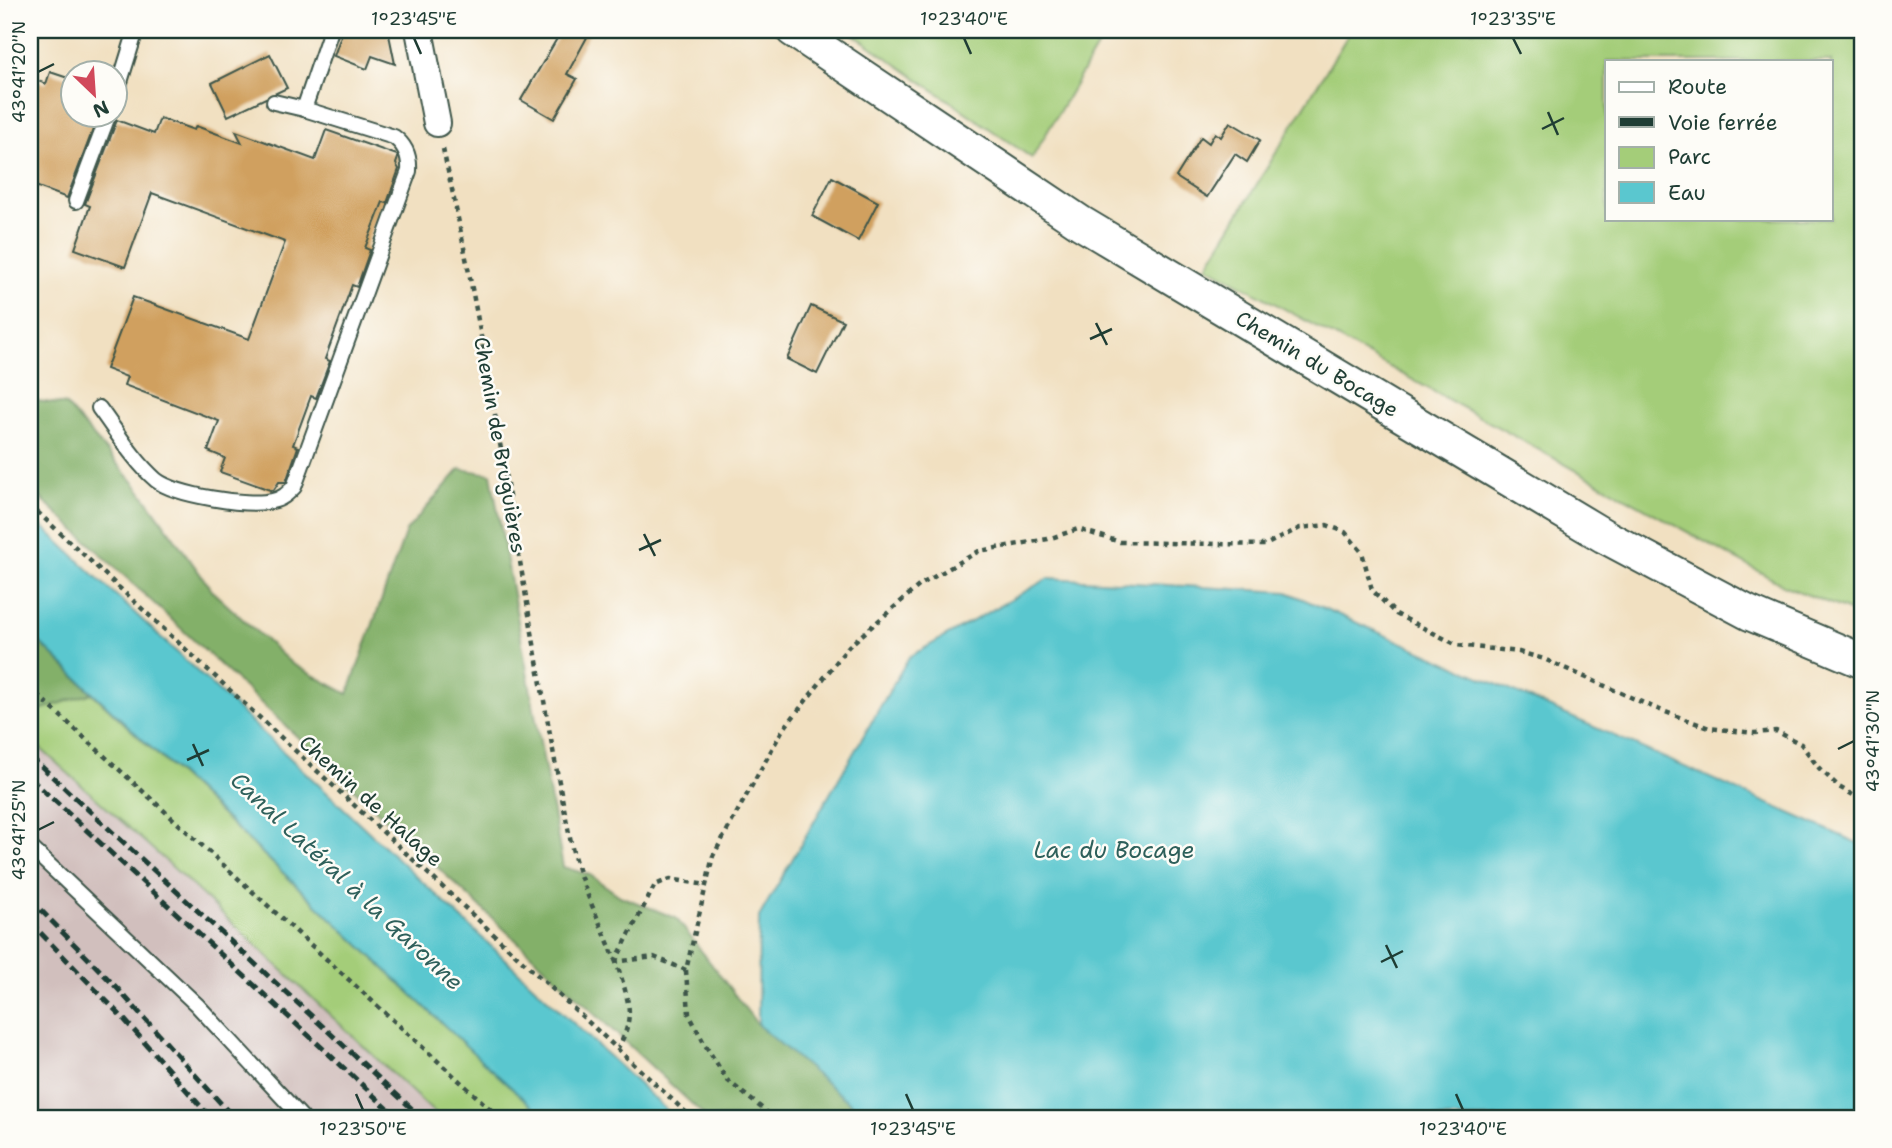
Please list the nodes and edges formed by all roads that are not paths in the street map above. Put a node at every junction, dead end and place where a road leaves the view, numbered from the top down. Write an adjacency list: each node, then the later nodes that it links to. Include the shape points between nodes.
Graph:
1 (136, 30): 5 (lane)
2 (331, 30): 7 (lane)
3 (419, 30): 8 (street)
4 (793, 30): 12 (street, Chemin du Bocage, via 1081,223 1604,536 1749,613)
5 (127, 60)
6 (274, 102): 7 (lane)
7 (304, 109): 11 (lane, via 394,136 410,159 294,487 282,498 254,503 179,491 159,482 139,464)
8 (437, 123)
9 (103, 130): 10 (lane)
10 (76, 201)
11 (99, 408)
12 (1862, 661)
13 (30, 846): 14 (lane, via 197,1005)
14 (302, 1118)

